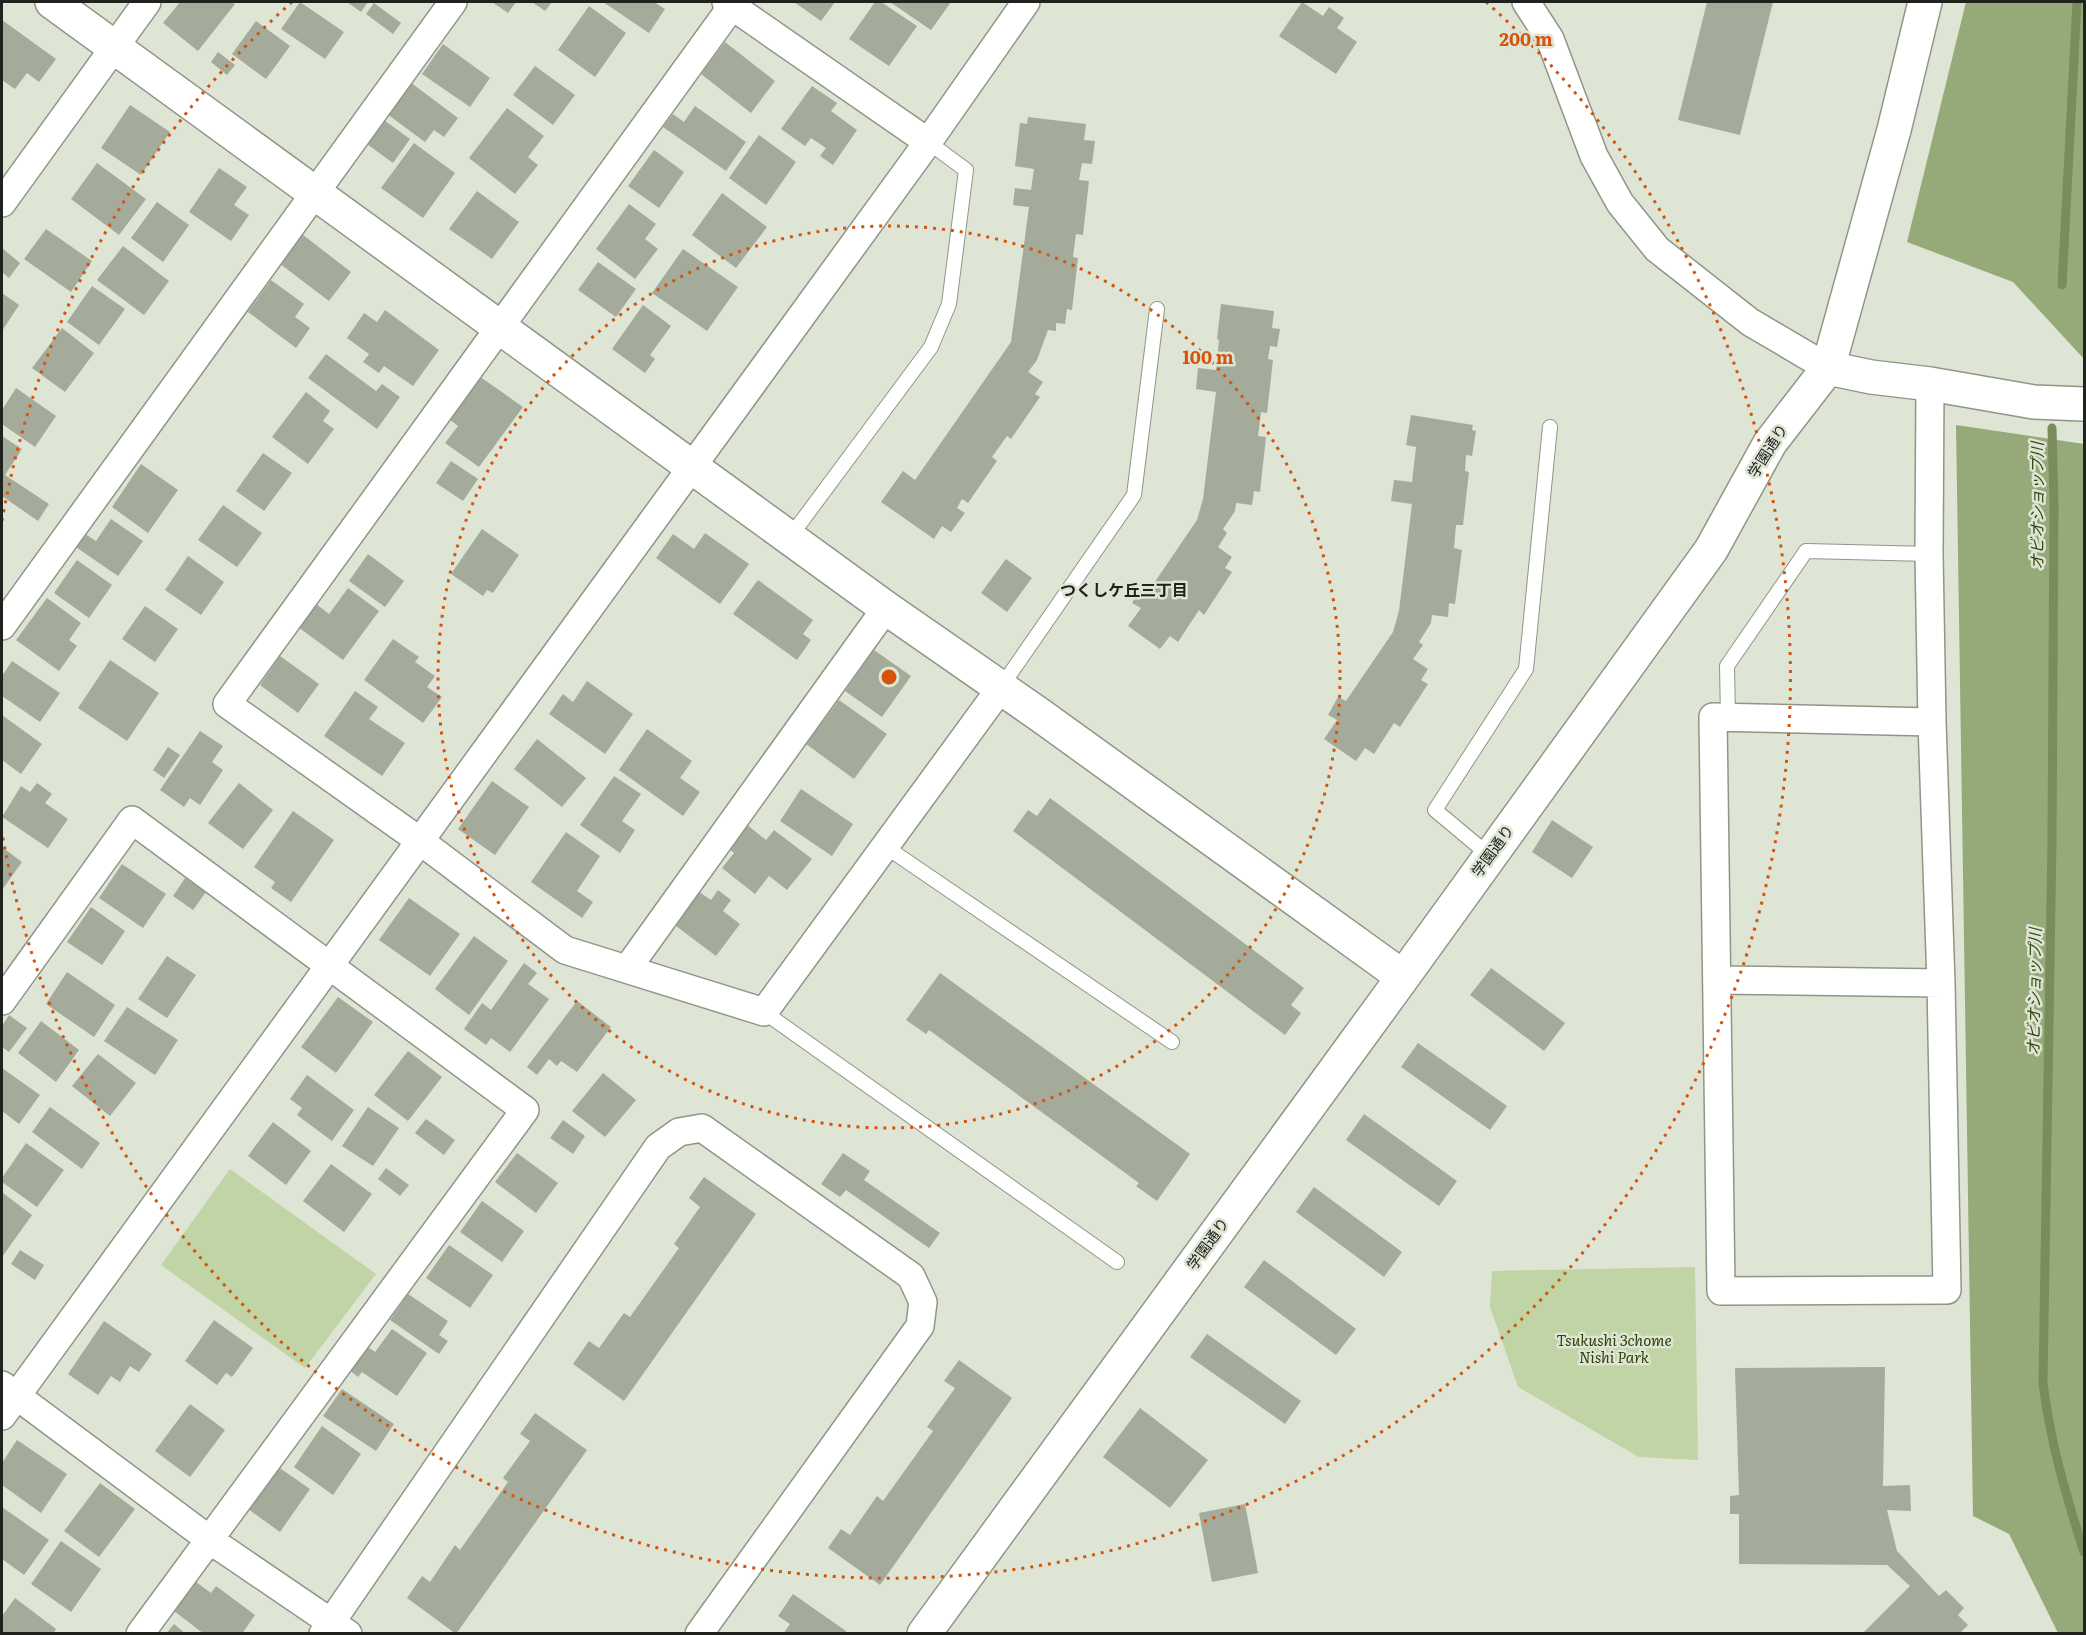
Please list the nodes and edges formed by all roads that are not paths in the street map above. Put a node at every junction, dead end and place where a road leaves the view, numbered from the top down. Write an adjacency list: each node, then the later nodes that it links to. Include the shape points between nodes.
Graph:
1 (52, 2): 8 (street)
2 (147, 2): 8 (street)
3 (453, 2): 10 (street)
4 (1026, 2): 9 (street)
5 (1526, 2): 14 (street, via 1550,39 1594,156 1620,204 1642,231 1657,249 1750,322)
6 (1925, 2): 14 (street, 学園通り)
7 (731, 3): 9 (street); 13 (street)
8 (115, 47): 10 (street); 11 (street)
9 (928, 142): 18 (street); 19 (lane, via 966,170 949,304 931,347)
10 (316, 192): 13 (street); 22 (street)
11 (2, 203)
12 (1157, 309): 23 (lane, via 1134,495)
13 (500, 328): 18 (street); 26 (street, via 227,704)
14 (1828, 368): 15 (street); 28 (street, 学園通り, via 1770,443 1711,550)
15 (1930, 384): 16 (street, via 2034,402); 20 (street)
16 (2085, 404)
17 (1550, 428): 28 (lane, via 1526,669 1435,810)
18 (690, 466): 19 (street); 26 (street)
19 (790, 537): 21 (street)
20 (1929, 554): 24 (lane, via 1806,551 1726,666); 25 (street)
21 (886, 608): 23 (street); 30 (street)
22 (2, 626)
23 (1000, 689): 27 (street); 31 (street)
24 (1728, 717): 25 (street); 32 (street, via 1713,717)
25 (1932, 722): 33 (street)
26 (420, 841): 29 (street); 30 (street, via 565,950)
27 (886, 847): 35 (street); 36 (lane)
28 (1490, 856): 31 (street, 学園通り)
29 (330, 965): 34 (street, via 132,820); 38 (street); 39 (street, via 525,1110)
30 (627, 969): 35 (street)
31 (1403, 977): 43 (street, 学園通り)
32 (1717, 981): 33 (street); 33 (street, via 1721,1291 1947,1290)
33 (1941, 983)
34 (2, 1001)
35 (764, 1012): 37 (lane)
36 (1172, 1042)
37 (1117, 1262)
38 (6, 1398): 39 (street)
39 (210, 1540): 40 (street); 41 (street)
40 (334, 1630): 42 (street, via 658,1147 680,1132 702,1128 911,1276 923,1302 920,1326)
41 (140, 1634)
42 (699, 1634)
43 (924, 1634)

